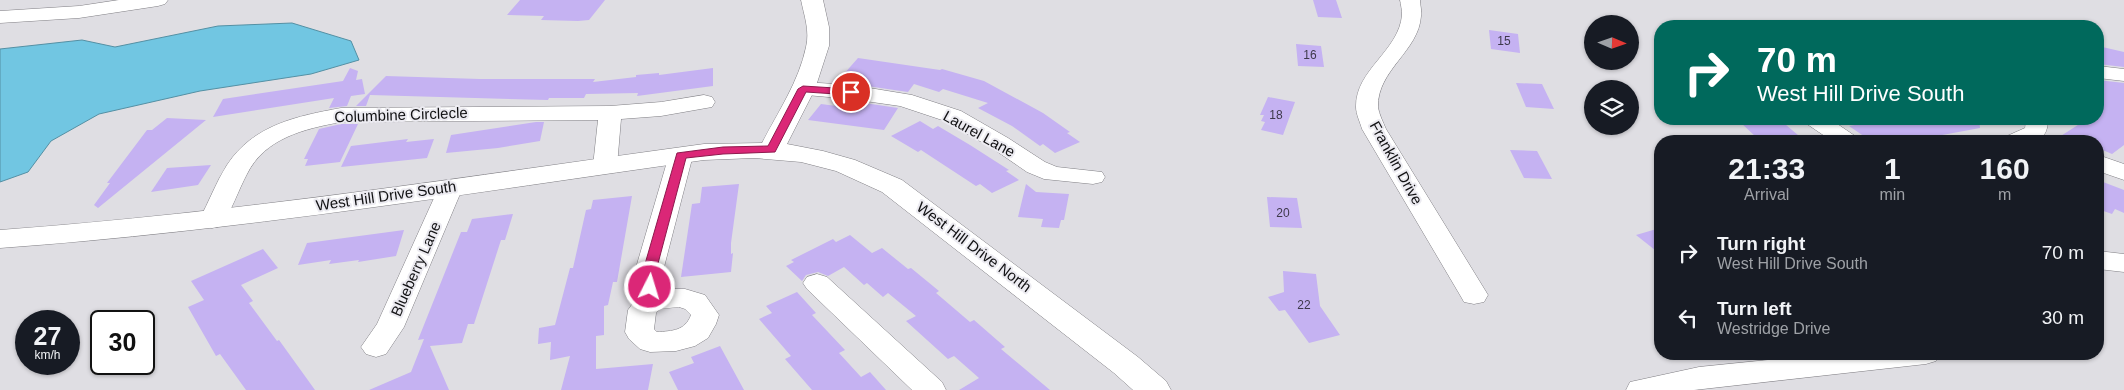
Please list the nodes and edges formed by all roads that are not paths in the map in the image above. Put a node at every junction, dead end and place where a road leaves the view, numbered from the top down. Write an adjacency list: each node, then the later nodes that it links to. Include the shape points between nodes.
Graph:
1 (158, 0): 4 (street, via 79,12)
2 (812, 0): 7 (street, via 818,46)
3 (1410, 0): 24 (street, Franklin Drive, via 1409,30 1371,86 1367,107 1374,129)
4 (0, 16)
5 (2104, 73): 6 (street)
6 (2124, 75)
7 (803, 89): 12 (street); 17 (street, Laurel Lane, via 904,100 953,116 1053,174)
8 (704, 102): 9 (street, Columbine Circlecle)
9 (610, 113): 15 (street); 19 (street, Columbine Circlecle, via 372,113 317,119 284,130 254,148 244,159)
10 (1824, 125): 11 (street)
11 (1838, 135)
12 (771, 150): 13 (street, West Hill Drive South, via 723,150); 29 (street, West Hill Drive North, via 837,161 892,186 1126,365)
13 (681, 155): 15 (street, West Hill Drive South); 25 (street, via 650,271)
14 (2104, 165): 16 (street)
15 (605, 166): 18 (street, West Hill Drive South)
16 (2124, 173)
17 (1094, 177)
18 (451, 187): 19 (street, West Hill Drive South); 26 (street, Blueberry Lane, via 390,327)
19 (212, 220): 20 (street, West Hill Drive South)
20 (0, 239)
21 (2104, 261): 22 (street)
22 (2124, 263)
23 (817, 283): 28 (street)
24 (1474, 295)
25 (650, 302)
26 (376, 347)
27 (1869, 360): 30 (street, via 1699,378)
28 (931, 390)
29 (1154, 390)
30 (1641, 390)

